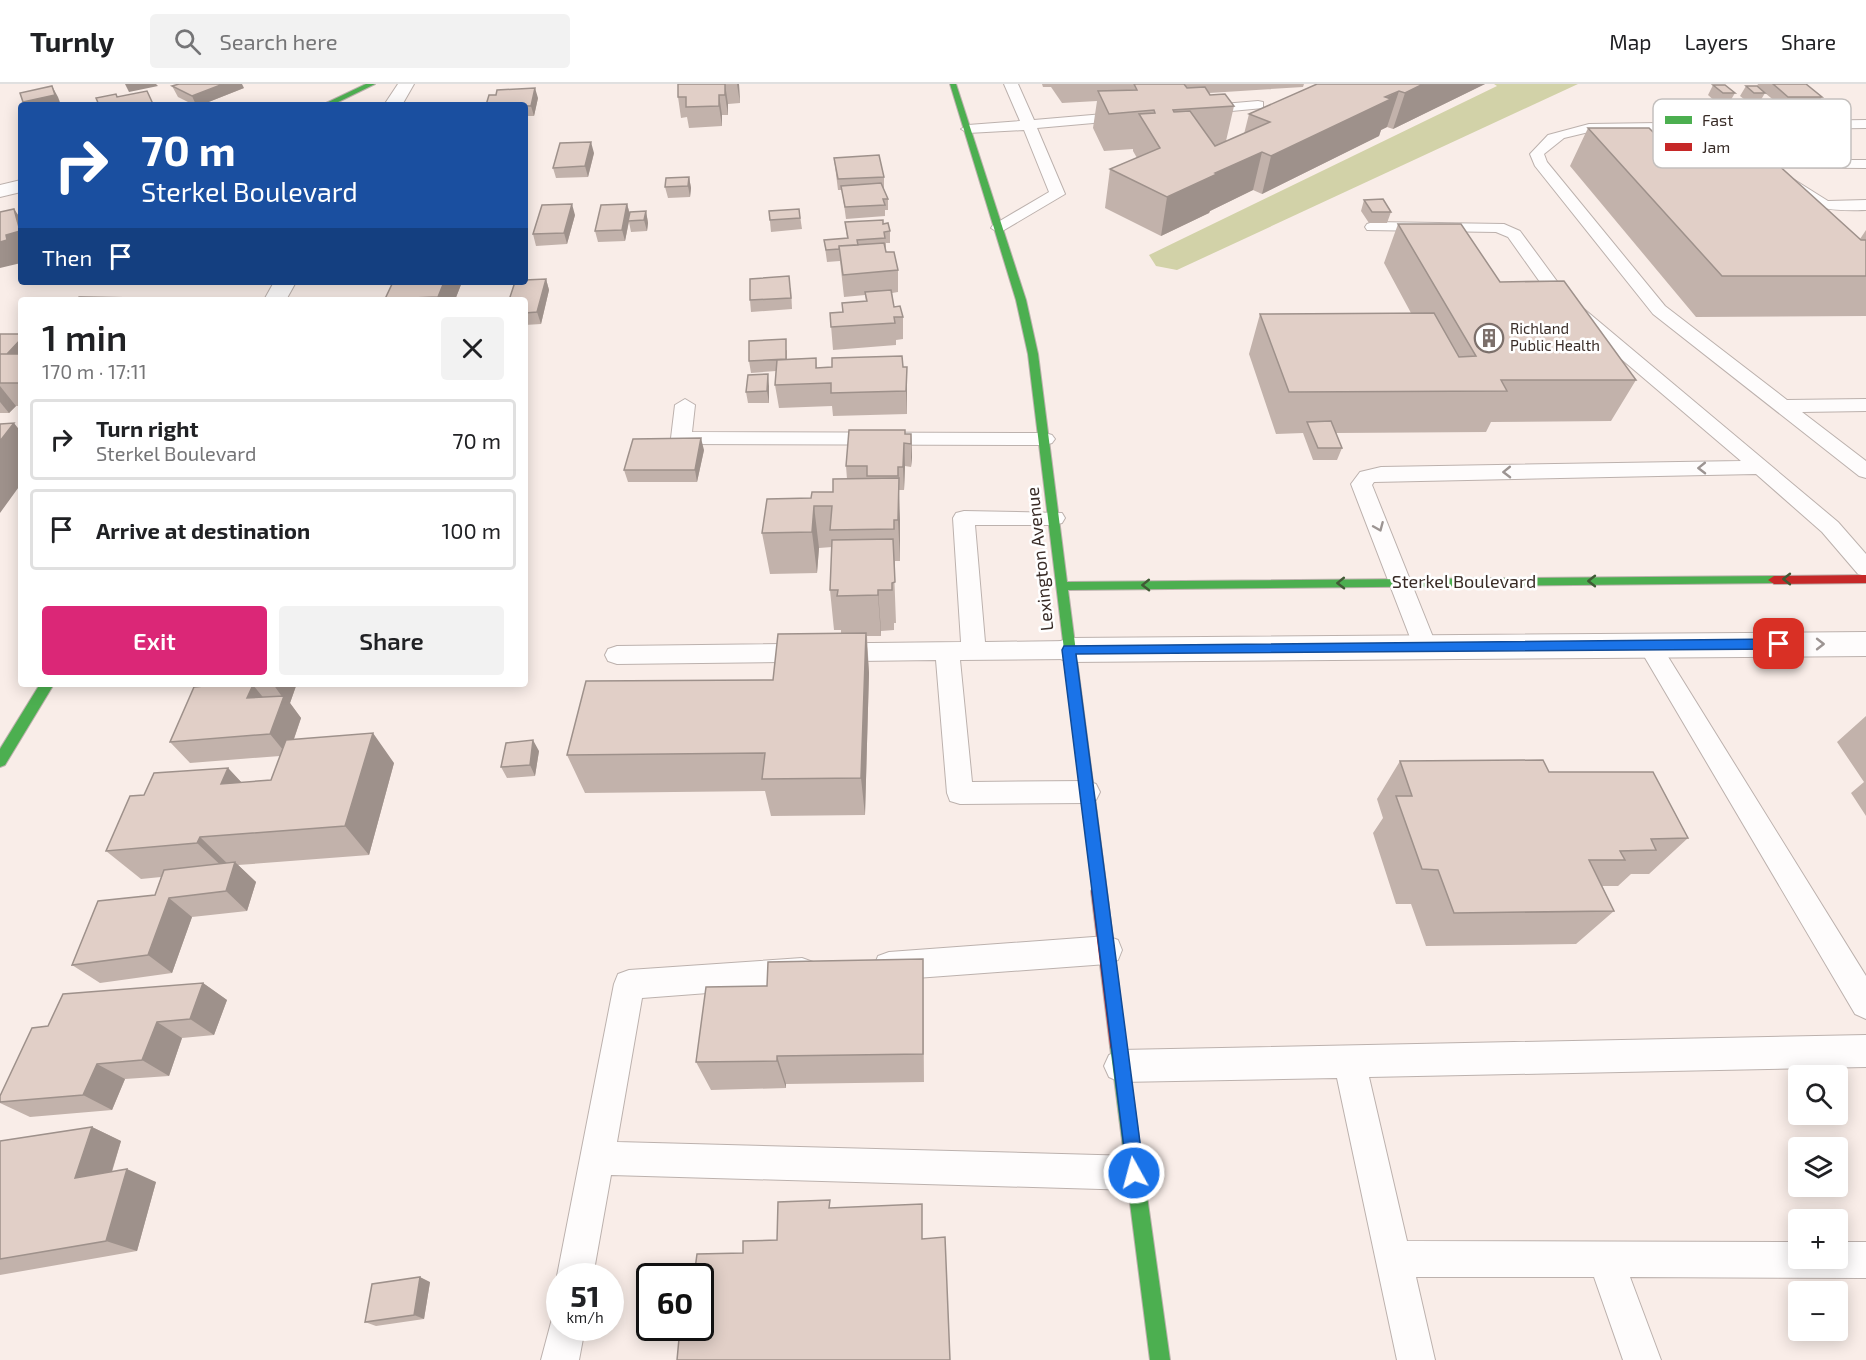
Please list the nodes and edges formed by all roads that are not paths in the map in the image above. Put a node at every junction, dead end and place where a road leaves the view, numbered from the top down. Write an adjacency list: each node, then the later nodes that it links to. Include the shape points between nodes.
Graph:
1 (372, 84): 5 (main road)
2 (406, 84): 6 (street)
3 (953, 84): 15 (main road, Lexington Avenue)
4 (1011, 84): 12 (lane)
5 (333, 102)
6 (395, 102)
7 (1258, 105): 8 (lane)
8 (1190, 111)
9 (1144, 115): 12 (lane)
10 (1851, 124): 11 (lane)
11 (1866, 124)
12 (1029, 125): 15 (lane); 22 (lane, via 1057,194)
13 (1638, 127): 14 (lane); 16 (lane); 25 (lane, via 1566,132 1550,140 1537,154 1540,163 1659,310)
14 (1653, 127)
15 (968, 129): 22 (main road, Lexington Avenue)
16 (1652, 142)
17 (1774, 168): 20 (lane, via 1811,201 1827,206)
18 (18, 187): 19 (street)
19 (0, 191)
20 (1866, 205)
21 (1373, 227): 27 (lane, via 1498,227 1514,234 1553,288 1578,313)
22 (999, 228): 26 (main road, Lexington Avenue, via 1027,324)
23 (685, 405): 26 (lane, via 681,438)
24 (1866, 405): 25 (lane)
25 (1779, 406): 28 (lane)
26 (1045, 439): 29 (main road, Lexington Avenue)
27 (1760, 467): 30 (lane, via 1830,527); 32 (lane, one-way to 32, via 1368,477 1361,484)
28 (1866, 471)
29 (1054, 518): 33 (main road, Lexington Avenue); 37 (lane, via 964,518)
30 (1866, 568)
31 (1866, 579): 32 (main road, Sterkel Boulevard, one-way to 32)
32 (1400, 583): 33 (main road, Sterkel Boulevard, one-way to 33); 36 (lane)
33 (1062, 586): 38 (main road, Lexington Avenue)
34 (1866, 644): 35 (street, one-way to 34)
35 (1648, 645): 36 (street); 47 (lane)
36 (1425, 647): 38 (street)
37 (974, 650): 38 (lane); 39 (lane)
38 (1069, 650): 43 (main road, Lexington Avenue)
39 (947, 651): 40 (lane); 43 (lane, via 960,793)
40 (617, 655)
41 (45, 687): 42 (main road)
42 (0, 761)
43 (1087, 792): 44 (main road, Lexington Avenue)
44 (1107, 950): 45 (lane); 50 (main road, Lexington Avenue)
45 (866, 968)
46 (830, 970): 51 (lane, via 629,984)
47 (1866, 1004)
48 (1866, 1052): 49 (lane)
49 (1349, 1060): 50 (lane); 53 (lane)
50 (1120, 1066): 52 (main road, Lexington Avenue)
51 (597, 1158): 52 (lane); 56 (lane)
52 (1134, 1173): 59 (main road, Lexington Avenue)
53 (1393, 1259): 54 (lane); 60 (lane)
54 (1606, 1260): 55 (lane); 61 (lane)
55 (1866, 1260)
56 (577, 1263)
57 (564, 1341): 58 (lane)
58 (560, 1360)
59 (1160, 1360)
60 (1416, 1360)
61 (1642, 1360)

